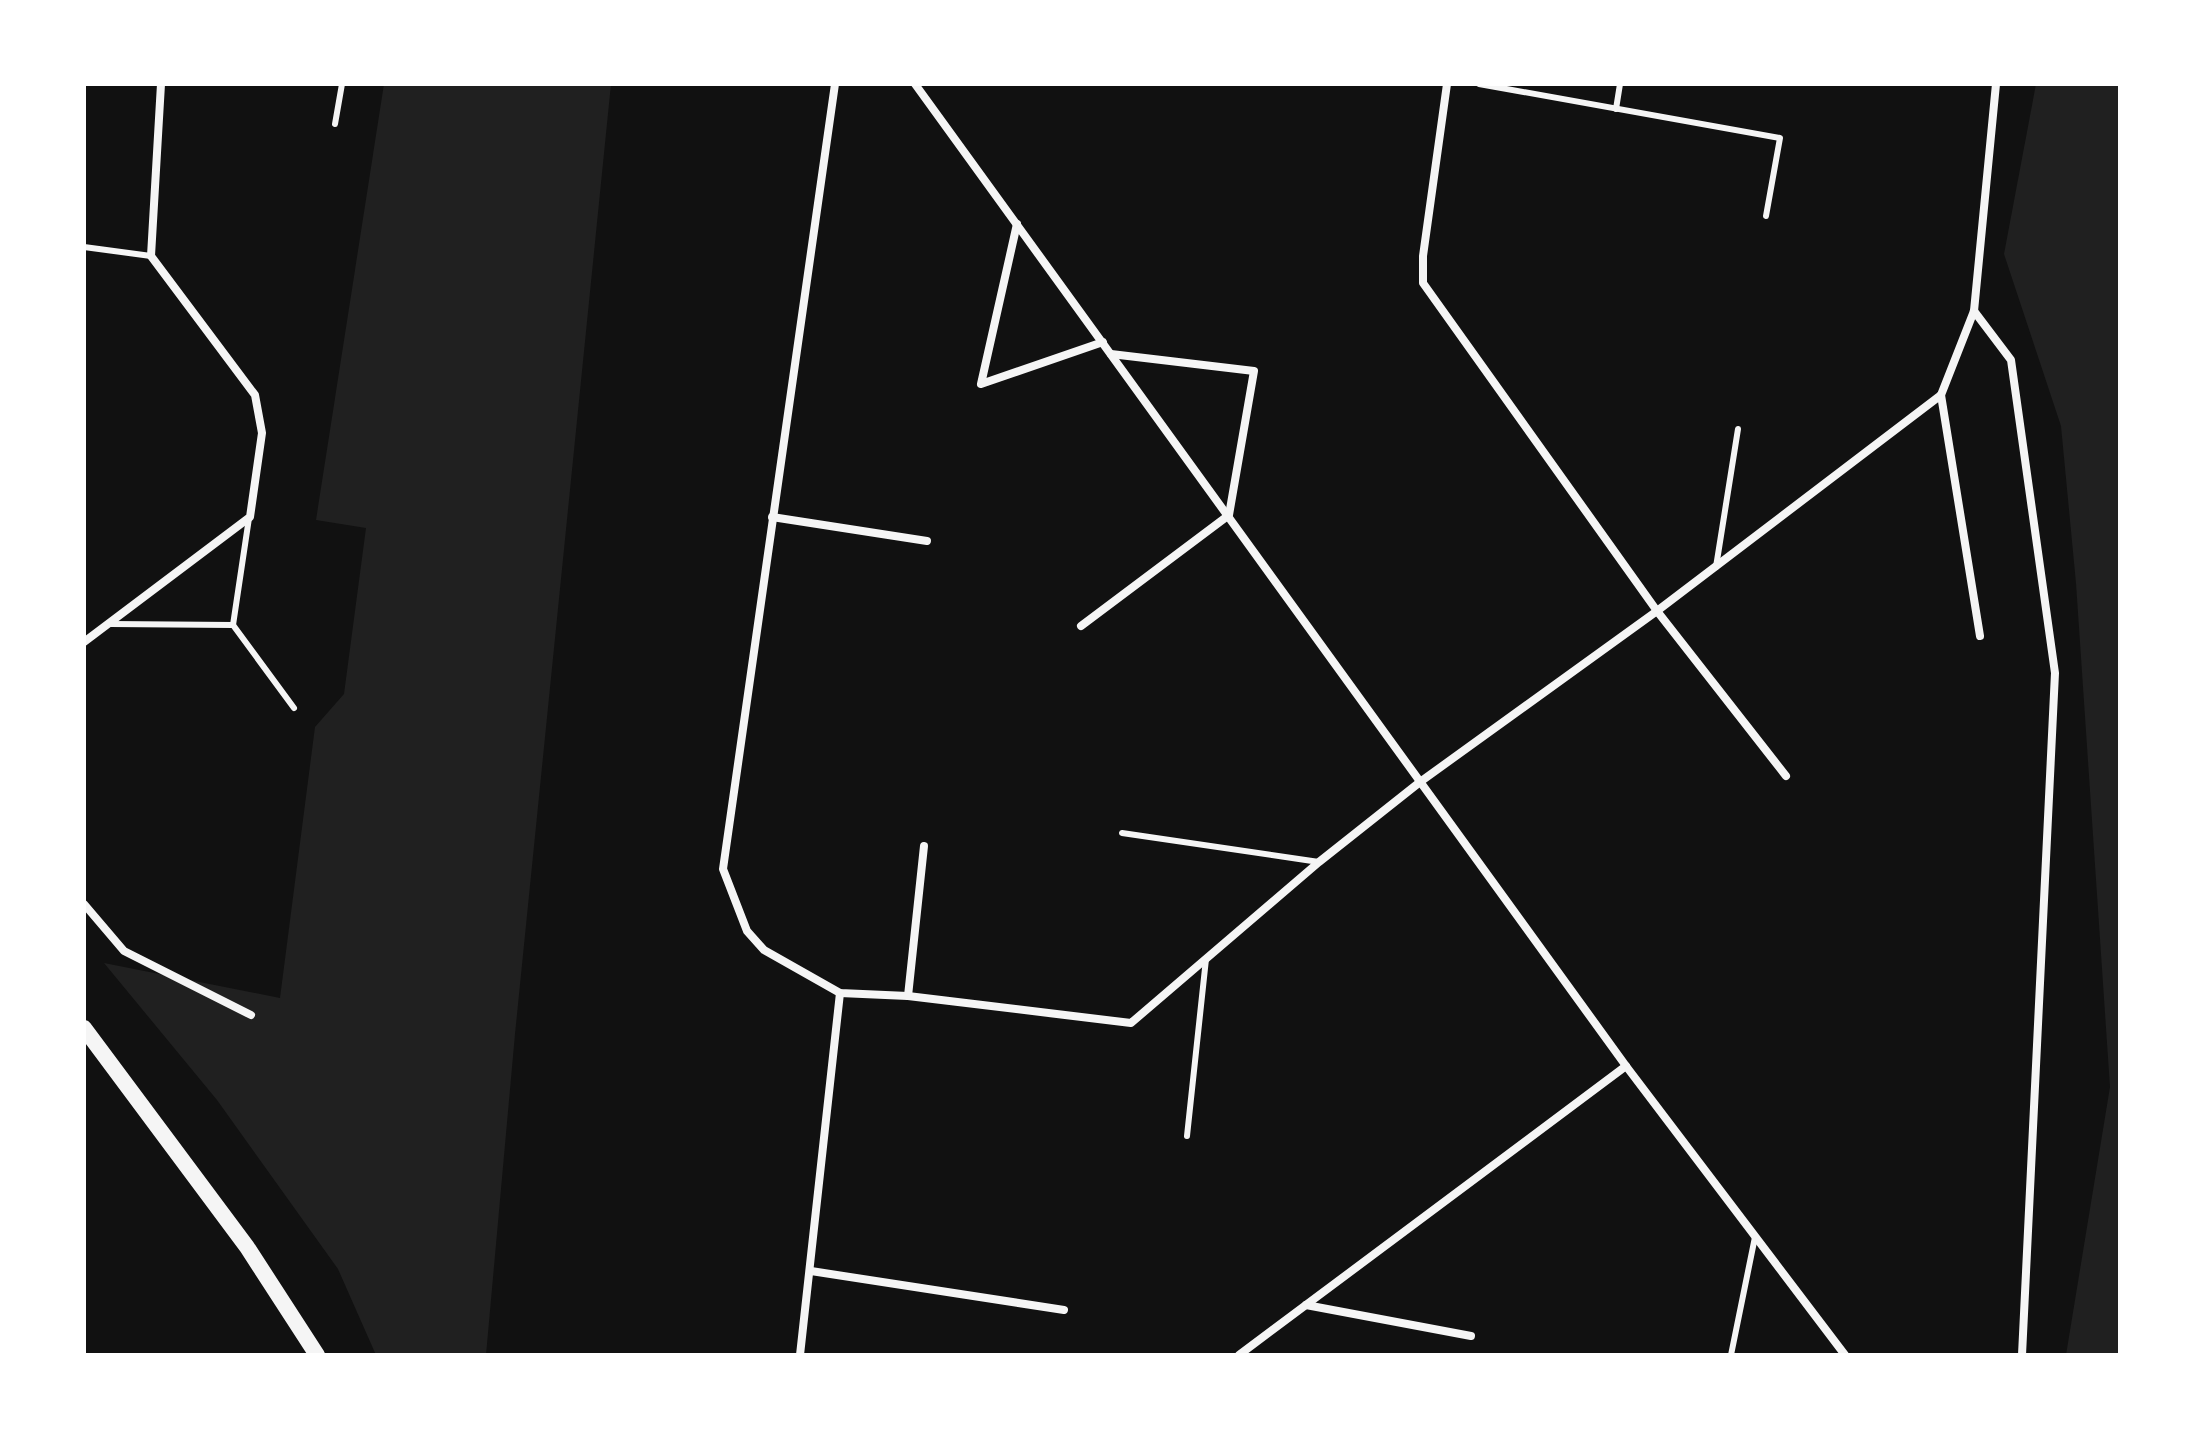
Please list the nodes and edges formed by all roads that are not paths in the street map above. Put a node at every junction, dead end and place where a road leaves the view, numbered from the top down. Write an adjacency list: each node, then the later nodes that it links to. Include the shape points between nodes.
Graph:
1 (161, 84): 14 (street)
2 (342, 84): 10 (lane)
3 (835, 84): 22 (street)
4 (915, 84): 12 (street)
5 (1447, 84): 25 (street, via 1423,283)
6 (1479, 84): 9 (lane)
7 (1620, 84): 9 (lane)
8 (1996, 84): 15 (street)
9 (1616, 109): 11 (lane, via 1780,138)
10 (335, 124)
11 (1766, 216)
12 (1017, 224): 16 (street); 16 (street, via 981,384)
13 (84, 247): 14 (lane)
14 (151, 256): 21 (street, via 255,395 262,433)
15 (1974, 311): 18 (street); 55 (street, via 2011,360 2055,673)
16 (1103, 342): 17 (street)
17 (1111, 354): 20 (street); 20 (street, via 1254,371)
18 (1941, 395): 24 (street); 29 (street)
19 (1738, 429): 24 (lane)
20 (1229, 515): 28 (street); 33 (street)
21 (250, 517): 26 (street); 27 (lane)
22 (772, 517): 23 (street); 39 (street, via 723,869 747,931 764,950)
23 (927, 541)
24 (1716, 567): 25 (street)
25 (1657, 611): 32 (street); 33 (street)
26 (111, 624): 27 (lane); 30 (street)
27 (233, 625): 31 (lane)
28 (1081, 626)
29 (1980, 636)
30 (84, 642)
31 (294, 708)
32 (1786, 776)
33 (1420, 782): 36 (street); 43 (street)
34 (1122, 833): 36 (lane)
35 (924, 846): 40 (street)
36 (1319, 862): 38 (street)
37 (84, 904): 41 (street, via 124,951)
38 (1206, 959): 40 (street, via 1131,1023); 44 (lane)
39 (840, 993): 40 (street); 46 (street)
40 (908, 996)
41 (251, 1015)
42 (84, 1028): 50 (main road, via 247,1247)
43 (1626, 1066): 45 (street); 47 (street)
44 (1187, 1136)
45 (1755, 1236): 53 (lane); 54 (street)
46 (811, 1271): 48 (street); 51 (street)
47 (1306, 1305): 49 (street); 52 (street)
48 (1064, 1310)
49 (1471, 1336)
50 (317, 1355)
51 (800, 1355)
52 (1239, 1355)
53 (1731, 1355)
54 (1845, 1355)
55 (2022, 1355)

